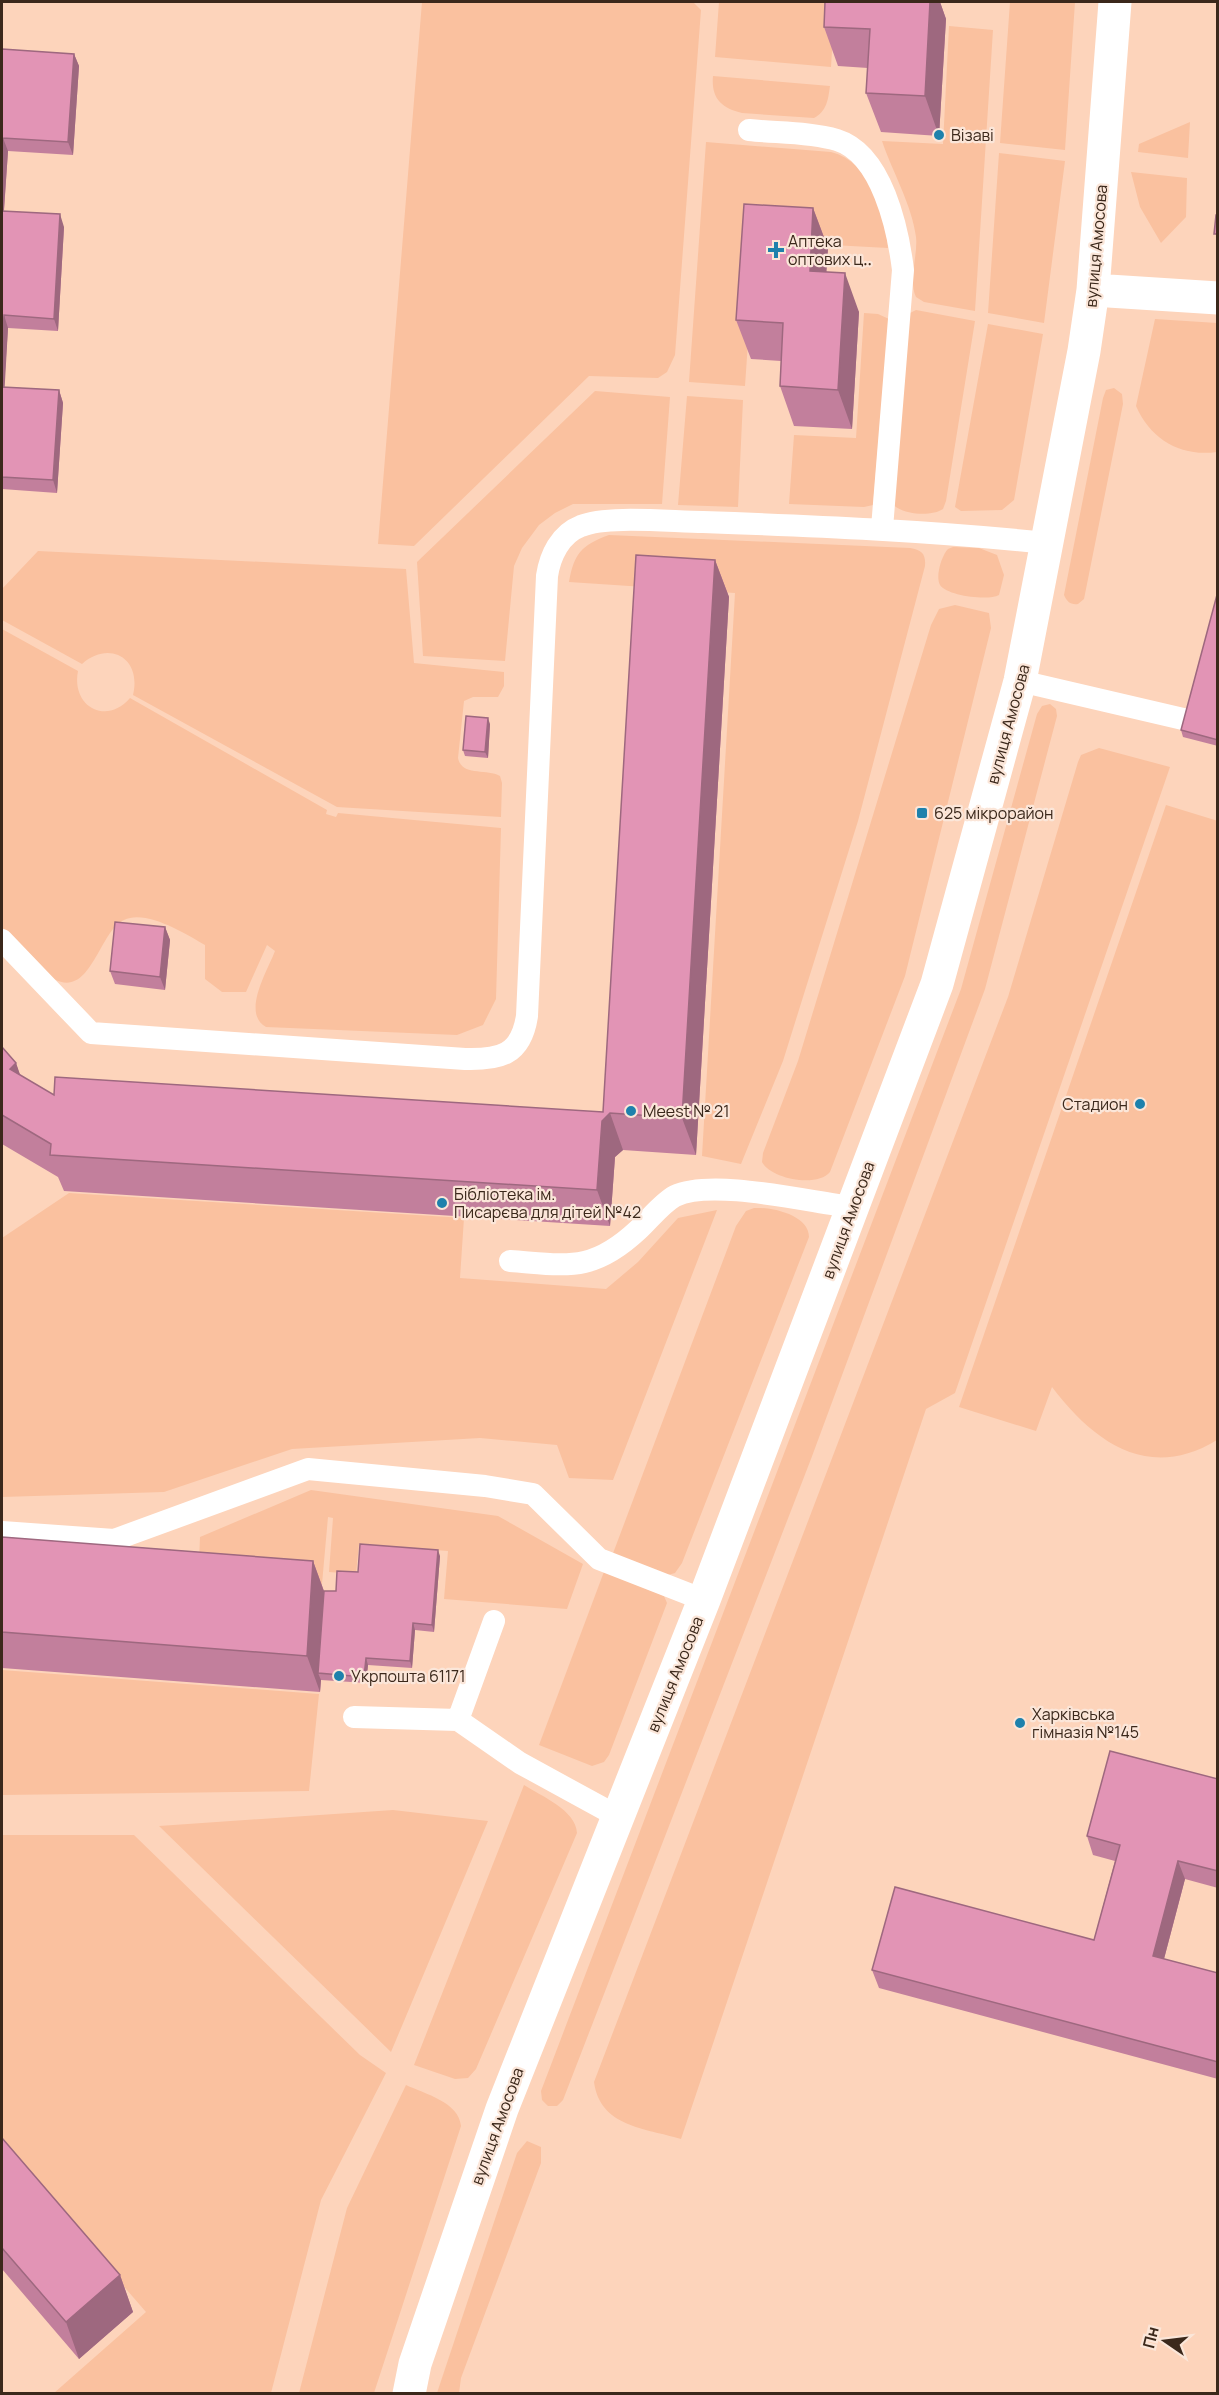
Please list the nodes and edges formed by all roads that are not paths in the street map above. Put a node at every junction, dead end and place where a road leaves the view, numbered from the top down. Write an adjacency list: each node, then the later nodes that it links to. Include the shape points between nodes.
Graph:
1 (1115, 2): 3 (street, вулиця Амосова)
2 (749, 130): 5 (lane, via 829,138 848,145 872,171 895,222 902,287)
3 (1093, 290): 4 (street); 6 (street, вулиця Амосова)
4 (1218, 298)
5 (882, 528): 6 (lane); 9 (lane, via 608,521 581,526 562,539 547,576 527,1016 520,1040 505,1054 465,1059 91,1033)
6 (1047, 543): 7 (street, вулиця Амосова)
7 (1020, 681): 8 (lane); 10 (street, вулиця Амосова, via 937,984)
8 (1183, 719)
9 (2, 940)
10 (852, 1207): 11 (lane, via 741,1191 695,1190 674,1197 603,1258 575,1265); 13 (street, вулиця Амосова)
11 (510, 1261)
12 (2, 1532): 13 (lane, via 114,1540 308,1470 473,1485 533,1494 599,1559)
13 (704, 1600): 17 (street, вулиця Амосова)
14 (494, 1621): 16 (lane)
15 (354, 1717): 16 (lane)
16 (458, 1720): 17 (lane, via 520,1763)
17 (617, 1816): 18 (street, вулиця Амосова, via 502,2109 415,2364)
18 (409, 2394)

